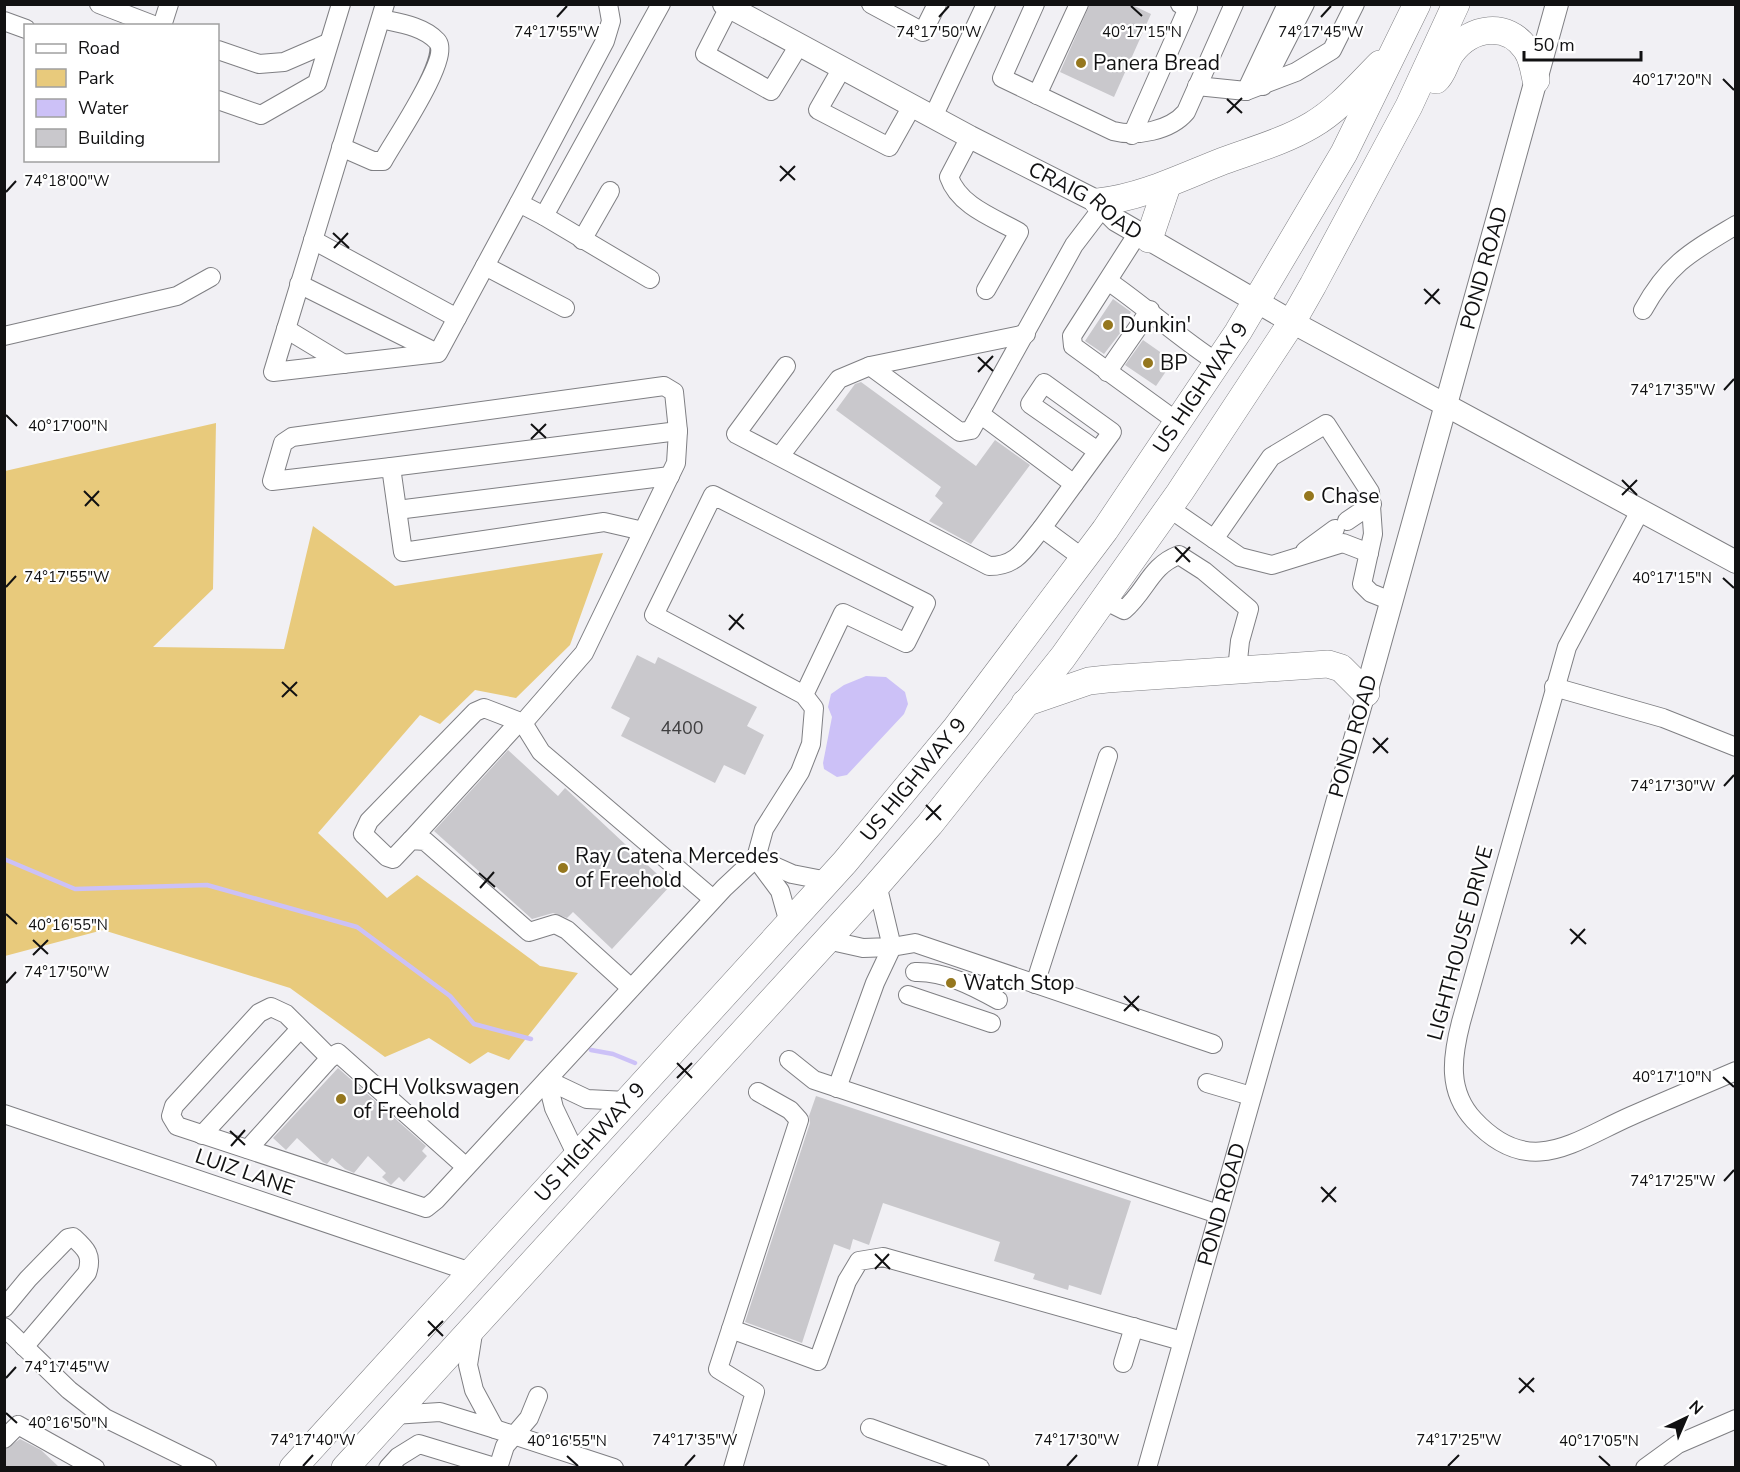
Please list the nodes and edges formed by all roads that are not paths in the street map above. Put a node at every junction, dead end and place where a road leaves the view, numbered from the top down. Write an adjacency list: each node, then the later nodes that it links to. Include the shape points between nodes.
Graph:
1 (99, 4): 23 (street)
2 (169, 4): 24 (street)
3 (341, 4): 26 (street)
4 (608, 4): 44 (street, via 611,21 605,41)
5 (661, 4): 46 (street)
6 (871, 4): 7 (street, via 922,32)
7 (937, 4)
8 (986, 4): 38 (street)
9 (1035, 4): 34 (street, via 1002,78)
10 (1079, 4): 34 (street)
11 (1234, 4): 32 (street)
12 (1287, 4): 33 (street)
13 (1294, 4): 33 (street)
14 (1305, 4): 33 (street)
15 (1355, 4): 33 (street, via 1332,50 1296,72)
16 (1417, 4): 28 (highway, US HIGHWAY 9)
17 (1456, 4): 36 (highway, US HIGHWAY 9)
18 (1557, 4): 31 (main road, POND ROAD)
19 (727, 6): 27 (main road, CRAIG ROAD); 27 (street, via 705,54 771,91)
20 (1184, 6): 39 (street)
21 (383, 12): 41 (street); 41 (street, via 437,41 441,50 434,73 383,161 373,161)
22 (4, 21): 25 (street)
23 (151, 24)
24 (163, 24)
25 (24, 28)
26 (328, 43): 29 (street, via 284,62 259,64); 35 (street, via 317,83 261,116)
27 (799, 45): 30 (main road, CRAIG ROAD)
28 (1397, 46): 42 (highway, via 1337,107 1313,125); 57 (highway, US HIGHWAY 9, via 1344,153)
29 (219, 50)
30 (842, 68): 37 (main road, CRAIG ROAD); 37 (street, via 818,110 889,147)
31 (1536, 80): 36 (highway, via 1528,51 1521,43 1498,30 1481,30 1452,52 1439,77); 72 (main road, POND ROAD)
32 (1197, 86): 33 (street); 39 (street, via 1178,121)
33 (1255, 88)
34 (1037, 95): 39 (street, via 1113,131)
35 (219, 100)
36 (1409, 105): 62 (highway, US HIGHWAY 9)
37 (912, 106): 38 (main road, CRAIG ROAD)
38 (933, 117): 40 (main road, CRAIG ROAD)
39 (1132, 135)
40 (969, 137): 45 (main road, CRAIG ROAD); 56 (street, via 949,177 953,188 968,204 1019,232)
41 (341, 147): 49 (street)
42 (1167, 186): 45 (highway); 48 (highway)
43 (610, 191): 50 (street)
44 (519, 203): 46 (street); 51 (street)
45 (1101, 205): 48 (main road, CRAIG ROAD, via 1116,220); 64 (street, via 1074,245)
46 (544, 216): 50 (street)
47 (1736, 225): 60 (street, via 1677,262 1655,287)
48 (1144, 236): 54 (street); 57 (main road, CRAIG ROAD)
49 (313, 240): 55 (street); 61 (street)
50 (582, 240): 53 (street)
51 (485, 266): 58 (street); 61 (street)
52 (212, 277): 65 (street, via 177,296)
53 (650, 279)
54 (1108, 281): 59 (street); 71 (street, via 1072,336 1073,346)
55 (299, 284): 63 (street); 66 (street)
56 (986, 290)
57 (1257, 302): 62 (main road, CRAIG ROAD); 67 (highway, US HIGHWAY 9)
58 (565, 308)
59 (1150, 310): 67 (street, via 1176,335); 71 (street)
60 (1642, 310)
61 (457, 318): 66 (street)
62 (1292, 322): 72 (main road, CRAIG ROAD); 82 (highway, US HIGHWAY 9)
63 (286, 329): 68 (street); 68 (street, via 273,372)
64 (1026, 334): 70 (street); 73 (street)
65 (4, 336)
66 (438, 353): 68 (street)
67 (1218, 363): 74 (highway, US HIGHWAY 9)
68 (344, 364)
69 (786, 366): 77 (street, via 736,434)
70 (870, 366): 73 (street, via 960,432 971,430); 77 (street, via 839,379)
71 (1107, 372): 74 (street)
72 (1445, 403): 84 (main road, CRAIG ROAD); 93 (main road, POND ROAD)
73 (980, 414): 80 (street)
74 (1179, 423): 91 (highway, US HIGHWAY 9)
75 (678, 431): 78 (street); 78 (street, via 674,392 664,386 292,437 283,443 272,481); 79 (street, via 676,463)
76 (1096, 450): 80 (street)
77 (780, 456): 85 (street, via 989,566 1005,566 1018,557)
78 (391, 467): 83 (street)
79 (670, 476): 83 (street); 86 (street)
80 (1074, 484): 85 (street)
81 (1372, 504): 87 (street, via 1370,492 1326,424 1272,457); 88 (street); 90 (street)
82 (1169, 508): 87 (street); 89 (highway, US HIGHWAY 9)
83 (397, 510): 86 (street, via 403,552 604,522)
84 (1640, 511): 92 (main road, CRAIG ROAD); 95 (street, LIGHTHOUSE DRIVE, via 1567,648)
85 (1042, 528): 91 (street)
86 (644, 531): 99 (street, via 584,653)
87 (1214, 539): 90 (street, via 1240,557 1272,565)
88 (1369, 553): 90 (street, via 1343,543); 93 (street, via 1362,584 1371,593)
89 (1151, 555): 94 (street, via 1179,555 1249,609); 98 (highway, US HIGHWAY 9, via 1104,600)
90 (1297, 558)
91 (1084, 559): 104 (highway, US HIGHWAY 9, via 956,729)
92 (1736, 561)
93 (1391, 601): 96 (main road, POND ROAD)
94 (1237, 670): 96 (highway, via 1328,664 1341,668); 98 (highway, via 1089,681)
95 (1554, 687): 100 (street, via 1663,718); 120 (street, LIGHTHOUSE DRIVE, via 1454,1050 1455,1083 1462,1104 1483,1130 1502,1142 1522,1149 1555,1150)
96 (1366, 693): 125 (street, POND ROAD)
97 (804, 694): 97 (street, via 654,615 713,495 926,603 906,643 843,613); 103 (street, via 814,708 811,744 800,772 764,829)
98 (1024, 704): 105 (highway, US HIGHWAY 9, via 930,824)
99 (521, 723): 102 (street); 102 (street, via 484,708 475,712 369,822 363,834 393,859); 106 (street, via 542,752)
100 (1736, 747)
101 (1108, 756): 112 (street)
102 (411, 840): 113 (street, via 425,841 529,932 555,924 567,930)
103 (756, 858): 104 (street, via 792,874); 106 (street); 107 (street, via 780,891)
104 (828, 881): 107 (highway, US HIGHWAY 9)
105 (877, 884): 108 (highway, US HIGHWAY 9); 110 (street)
106 (713, 899): 113 (street)
107 (789, 923): 126 (highway, US HIGHWAY 9)
108 (827, 940): 110 (street, via 863,948); 135 (highway, US HIGHWAY 9)
109 (923, 946): 110 (street, via 915,943); 111 (street); 112 (street)
110 (892, 947): 123 (street)
111 (915, 972)
112 (1035, 984): 117 (street)
113 (631, 988): 121 (street)
114 (908, 995): 115 (street)
115 (991, 1023)
116 (300, 1029): 118 (street); 128 (street); 128 (street, via 286,1014 272,1007 260,1012 174,1106 171,1116 177,1126)
117 (1214, 1044)
118 (330, 1058): 129 (street); 131 (street, via 338,1053)
119 (789, 1060): 123 (street, via 814,1080)
120 (1736, 1071)
121 (547, 1080): 126 (street, via 587,1099); 130 (street, via 554,1108); 131 (street)
122 (1207, 1083): 125 (street)
123 (837, 1088): 132 (street)
124 (758, 1092): 138 (street, via 790,1110 799,1120)
125 (1251, 1096): 132 (street, POND ROAD)
126 (627, 1101): 130 (highway, US HIGHWAY 9)
127 (4, 1114): 133 (street, LUIZ LANE)
128 (202, 1134): 129 (street)
129 (248, 1149): 131 (street, via 426,1208)
130 (577, 1156): 133 (highway, US HIGHWAY 9)
131 (466, 1167)
132 (1218, 1214): 139 (street, POND ROAD)
133 (471, 1272): 152 (highway, US HIGHWAY 9)
134 (4, 1308): 140 (street, via 68,1238 73,1237 87,1250 91,1263 87,1273)
135 (474, 1326): 143 (highway, US HIGHWAY 9); 146 (street, via 468,1365 474,1390)
136 (4, 1327): 140 (street)
137 (1134, 1328): 138 (street, via 883,1257 859,1261 847,1281 818,1361); 139 (street); 141 (street)
138 (731, 1329): 157 (street, via 718,1369 755,1392)
139 (1182, 1341): 159 (street, POND ROAD)
140 (24, 1347): 151 (street, via 105,1418)
141 (1123, 1363)
142 (538, 1396): 147 (street, via 530,1418)
143 (393, 1415): 146 (street, via 440,1412); 153 (highway, US HIGHWAY 9)
144 (1736, 1419): 160 (street, via 1678,1444)
145 (870, 1428): 158 (street)
146 (495, 1429): 147 (street)
147 (515, 1436): 155 (street, via 506,1446); 156 (street)
148 (4, 1439): 150 (street, via 18,1425)
149 (439, 1459): 154 (street, via 419,1444); 155 (street)
150 (95, 1467)
151 (207, 1467)
152 (293, 1467)
153 (345, 1467)
154 (388, 1467)
155 (498, 1467)
156 (614, 1467)
157 (733, 1467)
158 (980, 1467)
159 (1147, 1467)
160 (1645, 1467)

